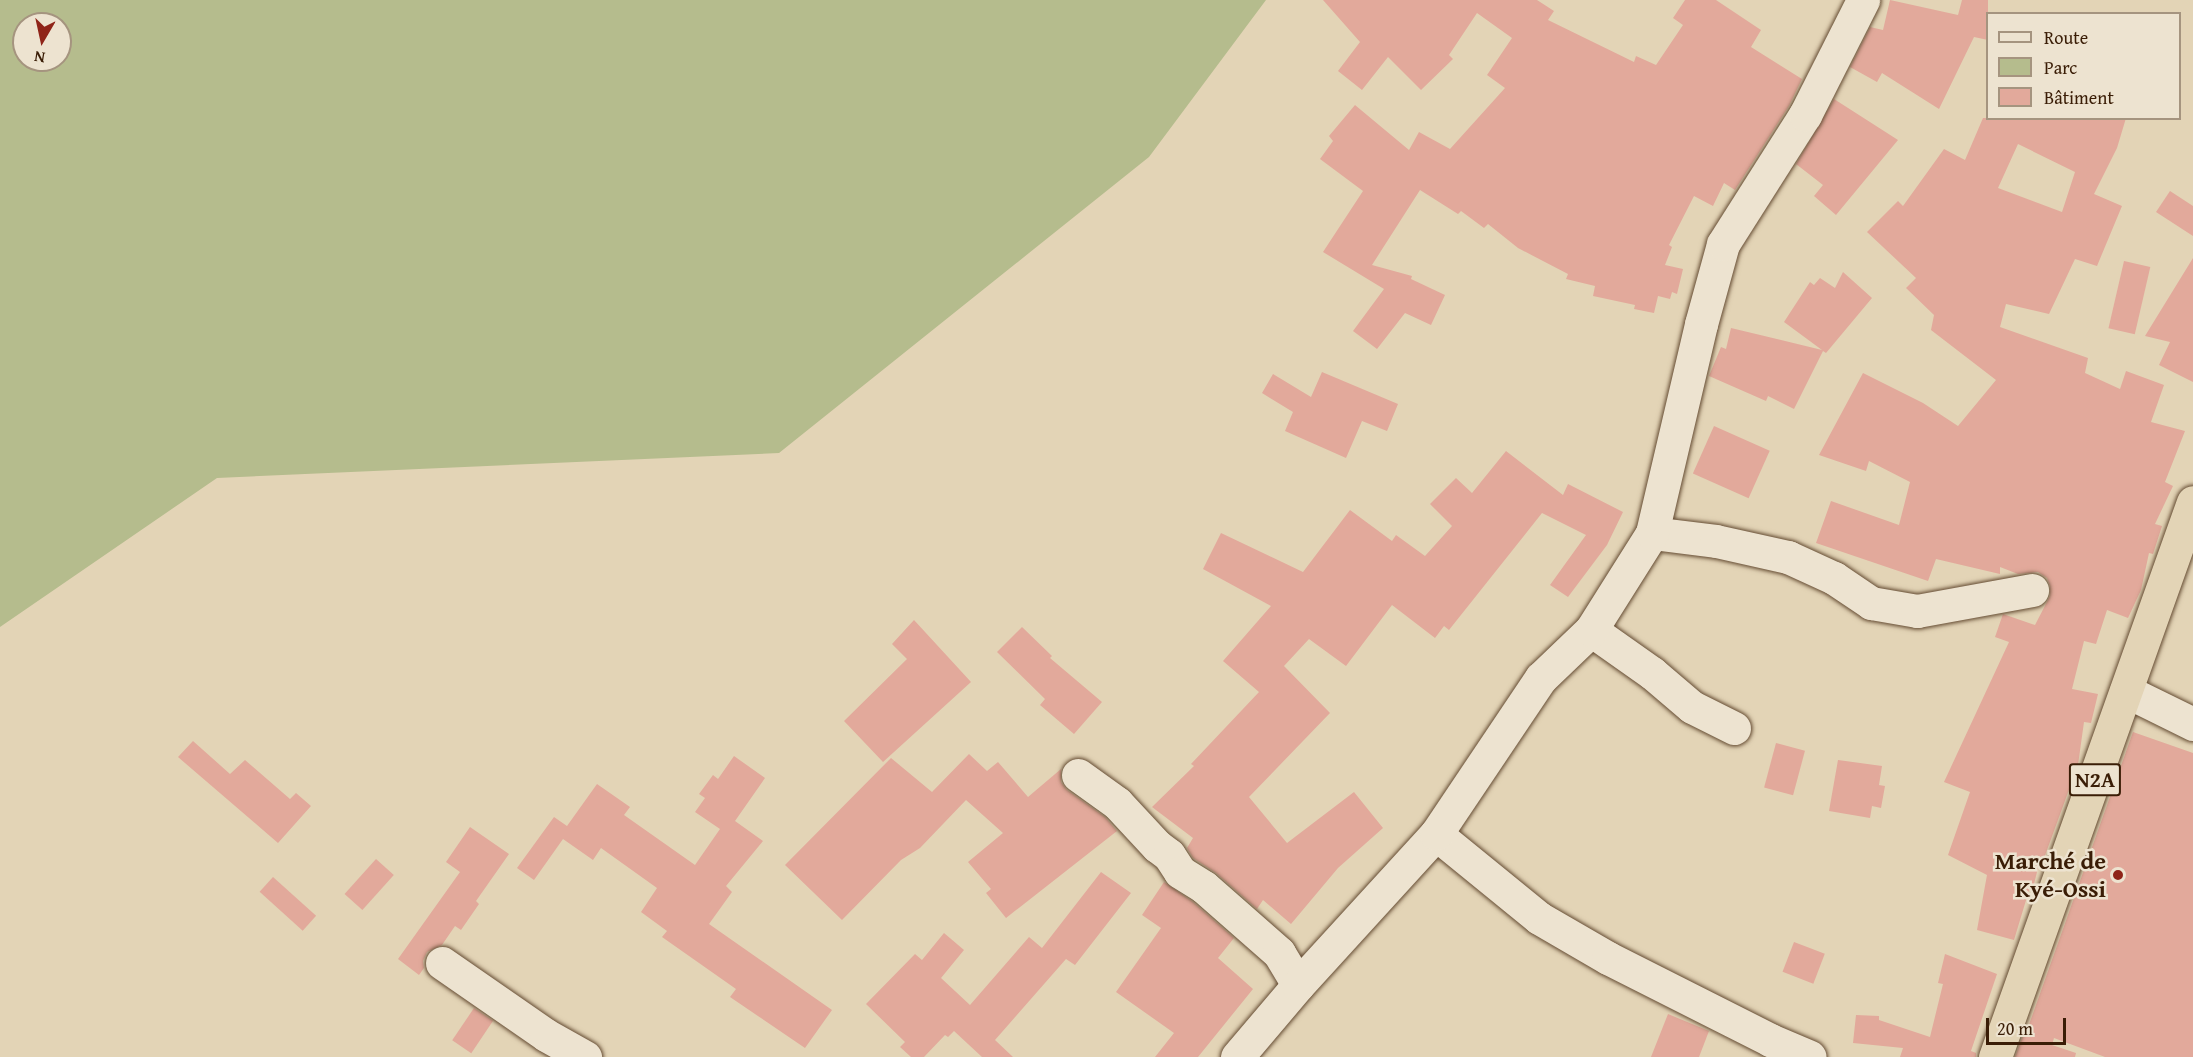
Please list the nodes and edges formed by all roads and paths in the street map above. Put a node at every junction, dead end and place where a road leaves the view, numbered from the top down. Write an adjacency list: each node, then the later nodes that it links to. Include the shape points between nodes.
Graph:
1 (1863, 0): 3 (street, via 1805,115 1724,244)
2 (2193, 502): 6 (highway, N2A)
3 (1652, 533): 4 (street, via 1716,541 1788,557 1834,578 1871,603 1917,611); 5 (street)
4 (2032, 591)
5 (1591, 630): 8 (street, via 1692,707); 10 (street, via 1541,678)
6 (2126, 692): 7 (street); 16 (highway, N2A)
7 (2193, 724)
8 (1734, 728)
9 (1078, 775): 12 (street, via 1117,803 1169,855 1180,872 1204,887 1279,953)
10 (1436, 834): 12 (street); 15 (street, via 1539,918 1618,963)
11 (442, 963): 13 (street, via 546,1035)
12 (1298, 985): 14 (street)
13 (585, 1057)
14 (1237, 1057)
15 (1810, 1057)
16 (1995, 1057)

